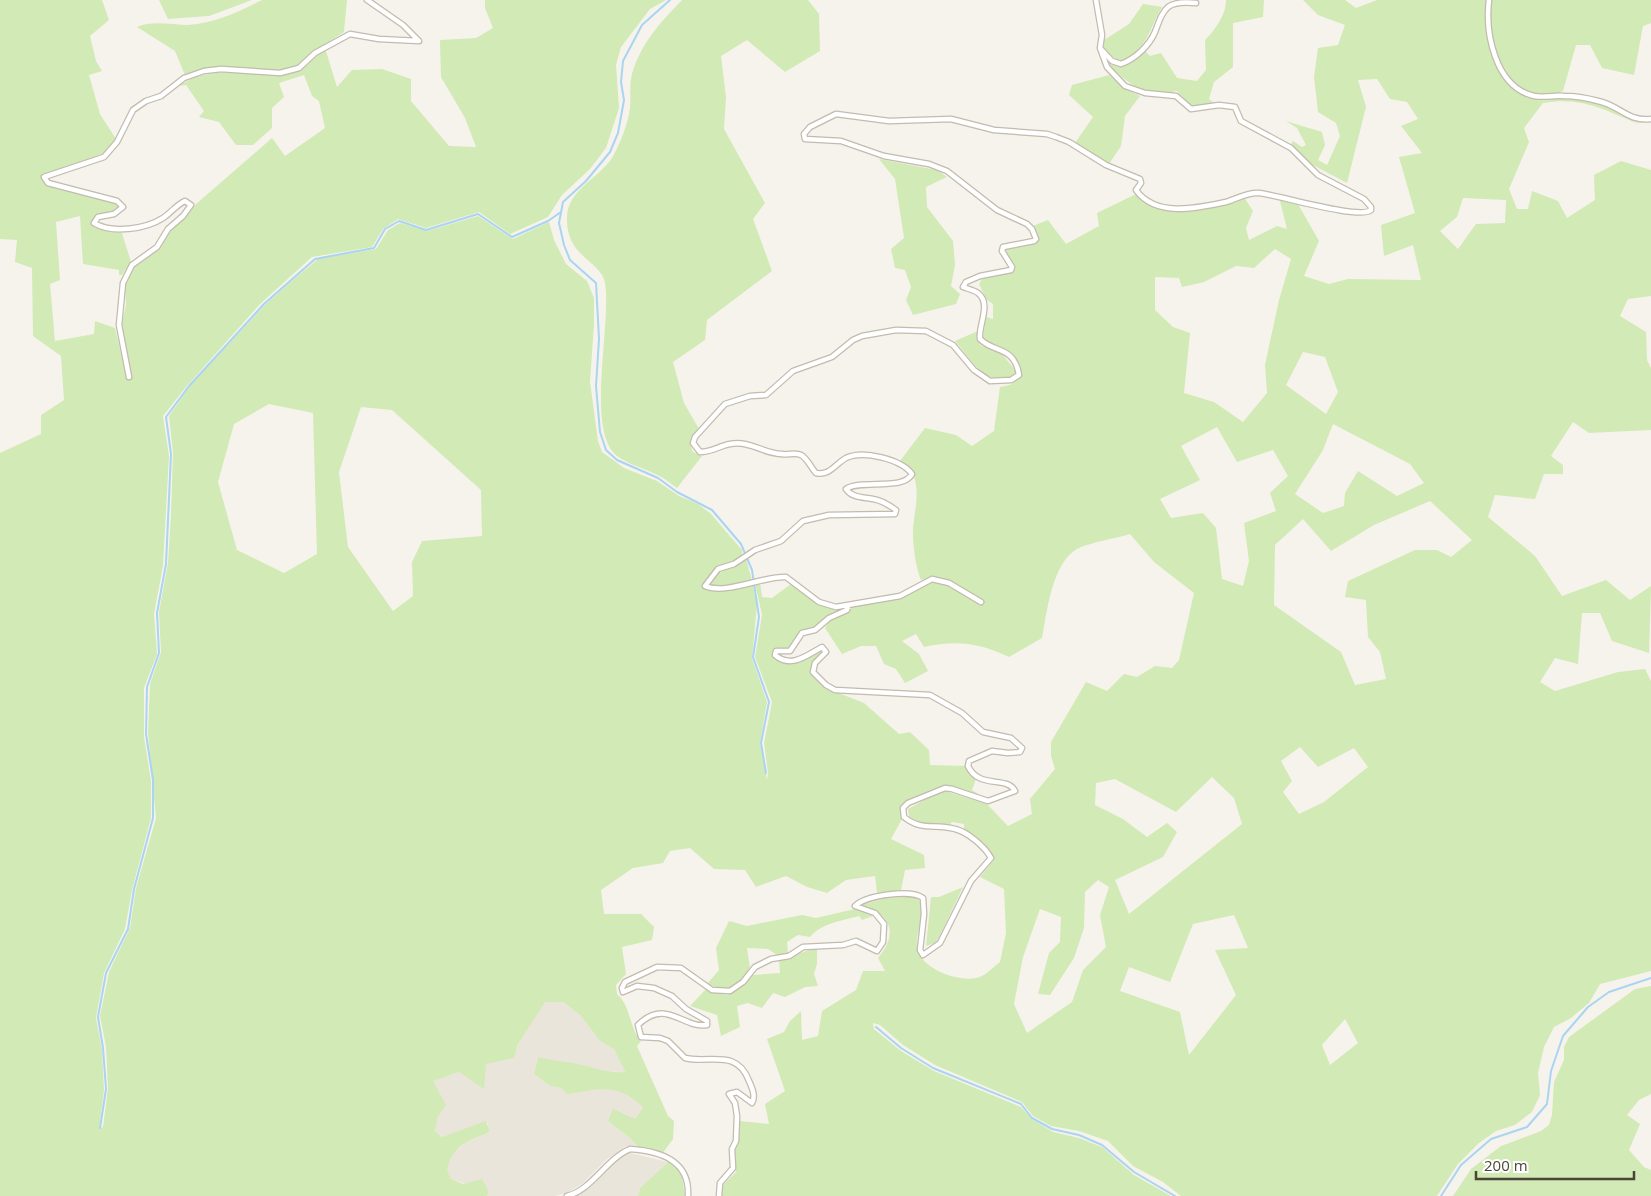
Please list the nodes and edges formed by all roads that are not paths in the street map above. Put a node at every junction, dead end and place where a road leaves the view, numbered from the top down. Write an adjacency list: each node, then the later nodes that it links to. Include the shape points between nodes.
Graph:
1 (367, 0): 7 (street, via 403,25 419,41 350,34 315,53 299,68 280,73 204,71 184,78 161,96 133,110 117,142 104,157 44,177 48,183 117,201 123,207 114,214 98,217 94,223 102,228 121,231 162,219 184,201 191,205 168,229 157,247 132,265 123,284 119,325)
2 (1096, 0): 5 (street, via 1102,35)
3 (1490, 0): 6 (street, via 1488,24 1498,62 1502,72 1522,92 1543,98 1562,96 1601,101 1636,120)
4 (1196, 3): 5 (street, via 1184,0 1168,5 1148,44 1129,62 1112,61)
5 (1100, 48): 9 (street, via 1107,67 1125,86 1145,93 1176,96 1191,109 1235,106 1241,121 1291,148 1318,175 1364,199 1372,206 1371,210 1365,214 1255,193 1189,208 1162,207 1140,196 1136,190 1140,179 1106,165 1069,142 1047,134 994,130 951,119 889,121 836,114 810,127 804,134 805,139 841,141 884,156 929,164 947,171 997,210 1026,224 1036,239 1003,247 1011,270 980,276 966,282 963,287 976,291 984,300 980,339 984,344 1006,352 1018,369 1018,378 990,381 974,370 953,345 926,331 896,330 862,336 832,357 793,371 766,395 725,404 695,437 693,443 700,452 728,444 753,445 781,454 804,456 816,473 821,474 828,473 852,456 890,459 910,470 912,474 908,480 846,490 857,497 874,499 890,506 896,510 895,514 828,515 803,522 781,541 718,569 705,586 729,586 786,577 820,602 836,607)
6 (1651, 119)
7 (129, 377)
8 (982, 602): 9 (street, via 949,583 932,579 900,596)
9 (848, 606): 12 (street, via 819,628 802,632 790,650 776,651 775,655 794,661 822,647 826,652 815,663 813,672 826,686 835,690 930,695 962,713 983,732 1011,738 1022,748 1020,752 992,751 969,761 968,766 977,778 985,782 1006,783 1015,791 988,801 945,788 903,808 904,817 914,825 955,829 971,838 991,858 971,881 940,943 923,955 920,950 923,898 912,893 900,893 855,906 875,913 884,924 883,942 877,951 856,941 844,945 803,947 789,956 762,962 736,988 725,992 712,990 681,968 657,967 625,982 623,992 638,986 654,988 672,996 707,1021 707,1025 701,1026 676,1015 662,1014 638,1025 641,1037 668,1040 685,1058 720,1058 746,1072 754,1100 752,1104 737,1092 729,1094 737,1110 736,1141 732,1149 733,1168 720,1183)
10 (567, 1196): 11 (street, via 630,1149 658,1154 679,1165 687,1179)
11 (688, 1196)
12 (719, 1196)

